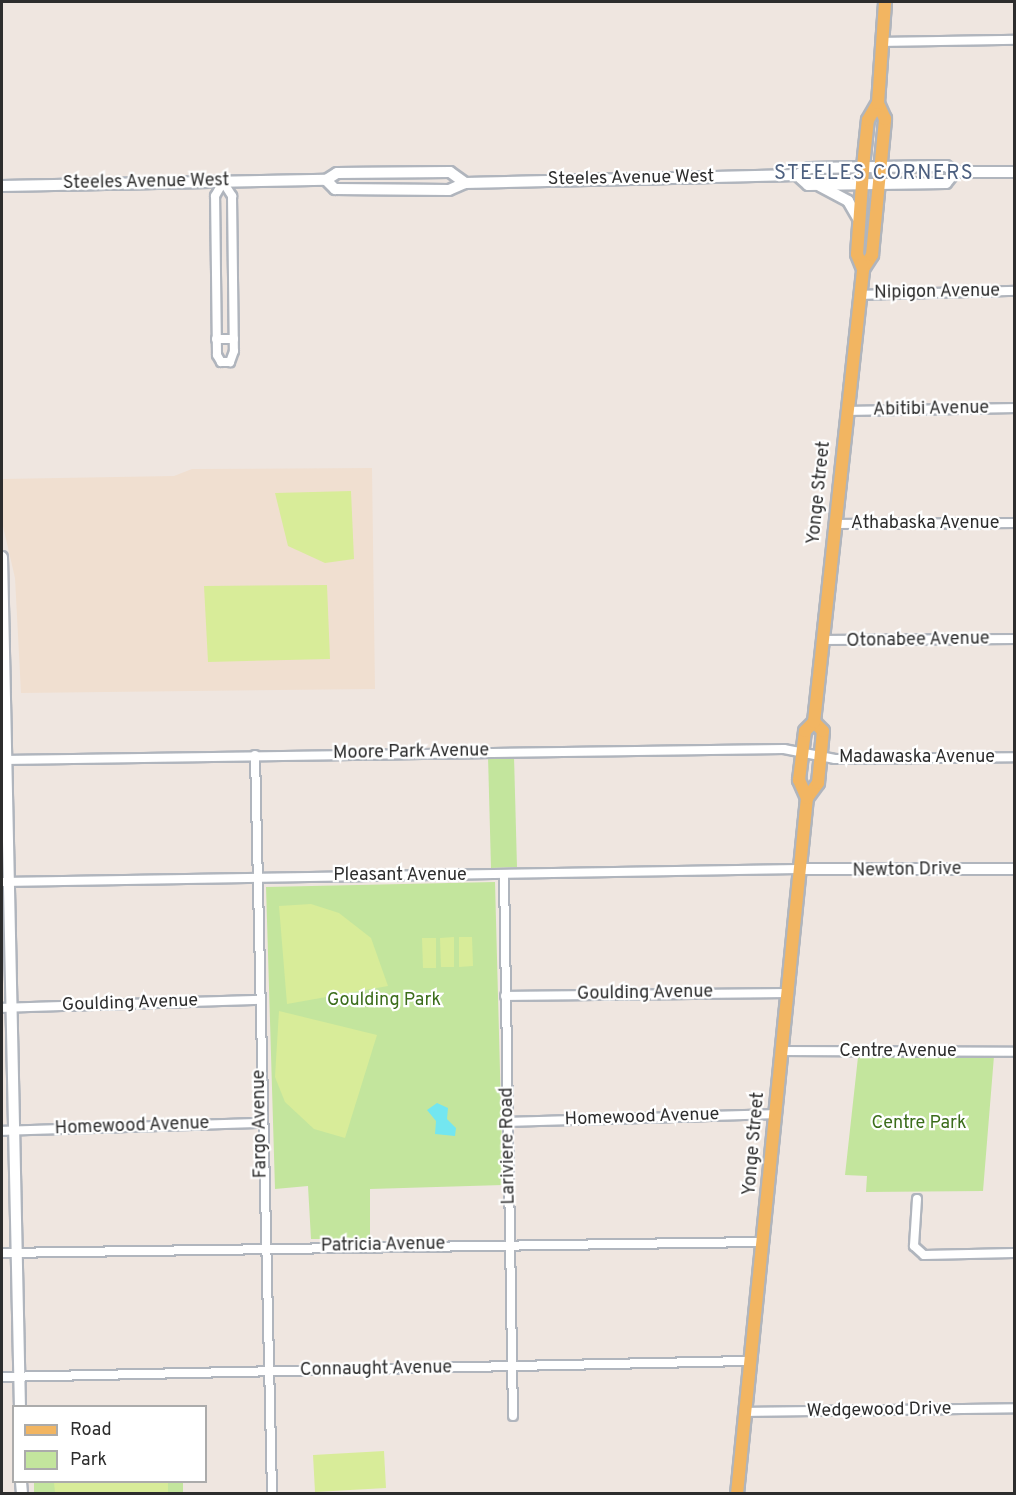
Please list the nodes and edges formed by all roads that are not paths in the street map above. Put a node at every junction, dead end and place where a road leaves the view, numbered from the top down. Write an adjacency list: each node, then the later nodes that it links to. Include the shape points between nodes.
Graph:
1 (885, 2): 3 (main road, Yonge Street)
2 (1014, 40): 3 (street)
3 (882, 42): 4 (main road, Yonge Street)
4 (878, 103): 5 (main road, Yonge Street, via 868,120); 6 (main road, Yonge Street, via 885,118)
5 (863, 168): 6 (main road, Steeles Avenue West); 10 (main road, Steeles Avenue West, via 809,168); 14 (main road, Yonge Street)
6 (879, 168): 7 (main road, Steeles Avenue West, via 946,166); 15 (main road, Yonge Street)
7 (955, 172): 8 (main road); 15 (main road, Steeles Avenue West, via 946,183)
8 (1014, 172)
9 (382, 174): 11 (main road, Steeles Avenue West, via 337,172); 13 (main road, Steeles Avenue West, via 450,172); 18 (main road)
10 (797, 175): 13 (main road, Steeles Avenue West); 16 (main road, Steeles Avenue West)
11 (326, 180): 12 (main road, Steeles Avenue West); 18 (main road, Steeles Avenue West, via 335,189)
12 (223, 182): 17 (main road, Steeles Avenue West); 23 (street, via 214,196); 24 (street, via 232,196)
13 (465, 183): 18 (main road, Steeles Avenue West, via 449,189)
14 (862, 183): 15 (main road, Steeles Avenue West); 16 (main road, Steeles Avenue West); 19 (main road, Yonge Street)
15 (879, 183): 20 (main road, Yonge Street, via 872,255)
16 (817, 185): 19 (main road, via 848,201)
17 (2, 186)
18 (383, 189)
19 (860, 222): 20 (main road, Yonge Street, via 857,254)
20 (862, 269): 22 (main road, Yonge Street)
21 (1014, 291): 22 (street, Nipigon Avenue)
22 (860, 295): 26 (main road, Yonge Street)
23 (216, 339): 24 (street); 24 (street, via 221,362 230,362)
24 (234, 339)
25 (1014, 408): 26 (street, Abitibi Avenue)
26 (848, 411): 27 (main road, Yonge Street)
27 (835, 524): 28 (street, Athabaska Avenue); 31 (main road, Yonge Street)
28 (1014, 524)
29 (2, 557): 32 (main road)
30 (1014, 639): 31 (street, Otonabee Avenue)
31 (822, 640): 33 (main road, Yonge Street)
32 (4, 641): 38 (main road)
33 (814, 722): 34 (main road, Yonge Street, via 805,731); 36 (main road, Yonge Street, via 823,731)
34 (802, 754): 35 (street, Moore Park Avenue, via 784,749); 36 (street, Moore Park Avenue); 39 (main road, Yonge Street, via 800,780)
35 (255, 755): 38 (street, Moore Park Avenue); 43 (street, Fargo Avenue)
36 (820, 757): 37 (street, Madawaska Avenue); 39 (main road, Yonge Street, via 818,783)
37 (1014, 757)
38 (5, 760): 44 (main road)
39 (807, 798): 40 (main road, Yonge Street)
40 (799, 869): 41 (main road, Newton Drive); 42 (street, Pleasant Avenue); 45 (main road, Yonge Street)
41 (1014, 869)
42 (504, 875): 43 (street, Pleasant Avenue); 46 (street, Lariviere Road)
43 (258, 877): 44 (street, Pleasant Avenue); 47 (street, Fargo Avenue)
44 (6, 882): 49 (main road)
45 (785, 993): 46 (street, Goulding Avenue); 50 (main road, Yonge Street)
46 (505, 996): 53 (street, Lariviere Road)
47 (258, 1000): 49 (street, Goulding Avenue); 54 (street, Fargo Avenue)
48 (2, 1008): 49 (street, Goulding Avenue)
49 (14, 1008): 56 (main road)
50 (781, 1051): 51 (street, Centre Avenue); 52 (main road, Yonge Street)
51 (1014, 1052)
52 (775, 1114): 53 (street, Homewood Avenue); 58 (main road, Yonge Street)
53 (509, 1122): 59 (street, Lariviere Road)
54 (261, 1123): 56 (street, Homewood Avenue); 60 (street, Fargo Avenue)
55 (2, 1131): 56 (street, Homewood Avenue)
56 (16, 1131): 62 (main road)
57 (917, 1199): 63 (street, via 914,1246 924,1255)
58 (764, 1242): 59 (street, Patricia Avenue); 64 (main road, Yonge Street)
59 (512, 1243): 60 (street, Patricia Avenue); 65 (street, Lariviere Road)
60 (265, 1247): 62 (street, Patricia Avenue); 66 (street, Fargo Avenue)
61 (2, 1252): 62 (street, Patricia Avenue)
62 (17, 1252): 68 (main road)
63 (1014, 1253)
64 (750, 1361): 65 (street, Connaught Avenue); 71 (main road, Yonge Street)
65 (513, 1367): 66 (street, Connaught Avenue); 72 (street, Lariviere Road)
66 (270, 1372): 68 (street, Connaught Avenue); 73 (street, Fargo Avenue)
67 (2, 1377): 68 (street, Connaught Avenue)
68 (19, 1377): 69 (main road)
69 (20, 1405)
70 (1014, 1408): 71 (street, Wedgewood Drive)
71 (744, 1412): 74 (main road, Yonge Street)
72 (513, 1416)
73 (272, 1494)
74 (737, 1494)

